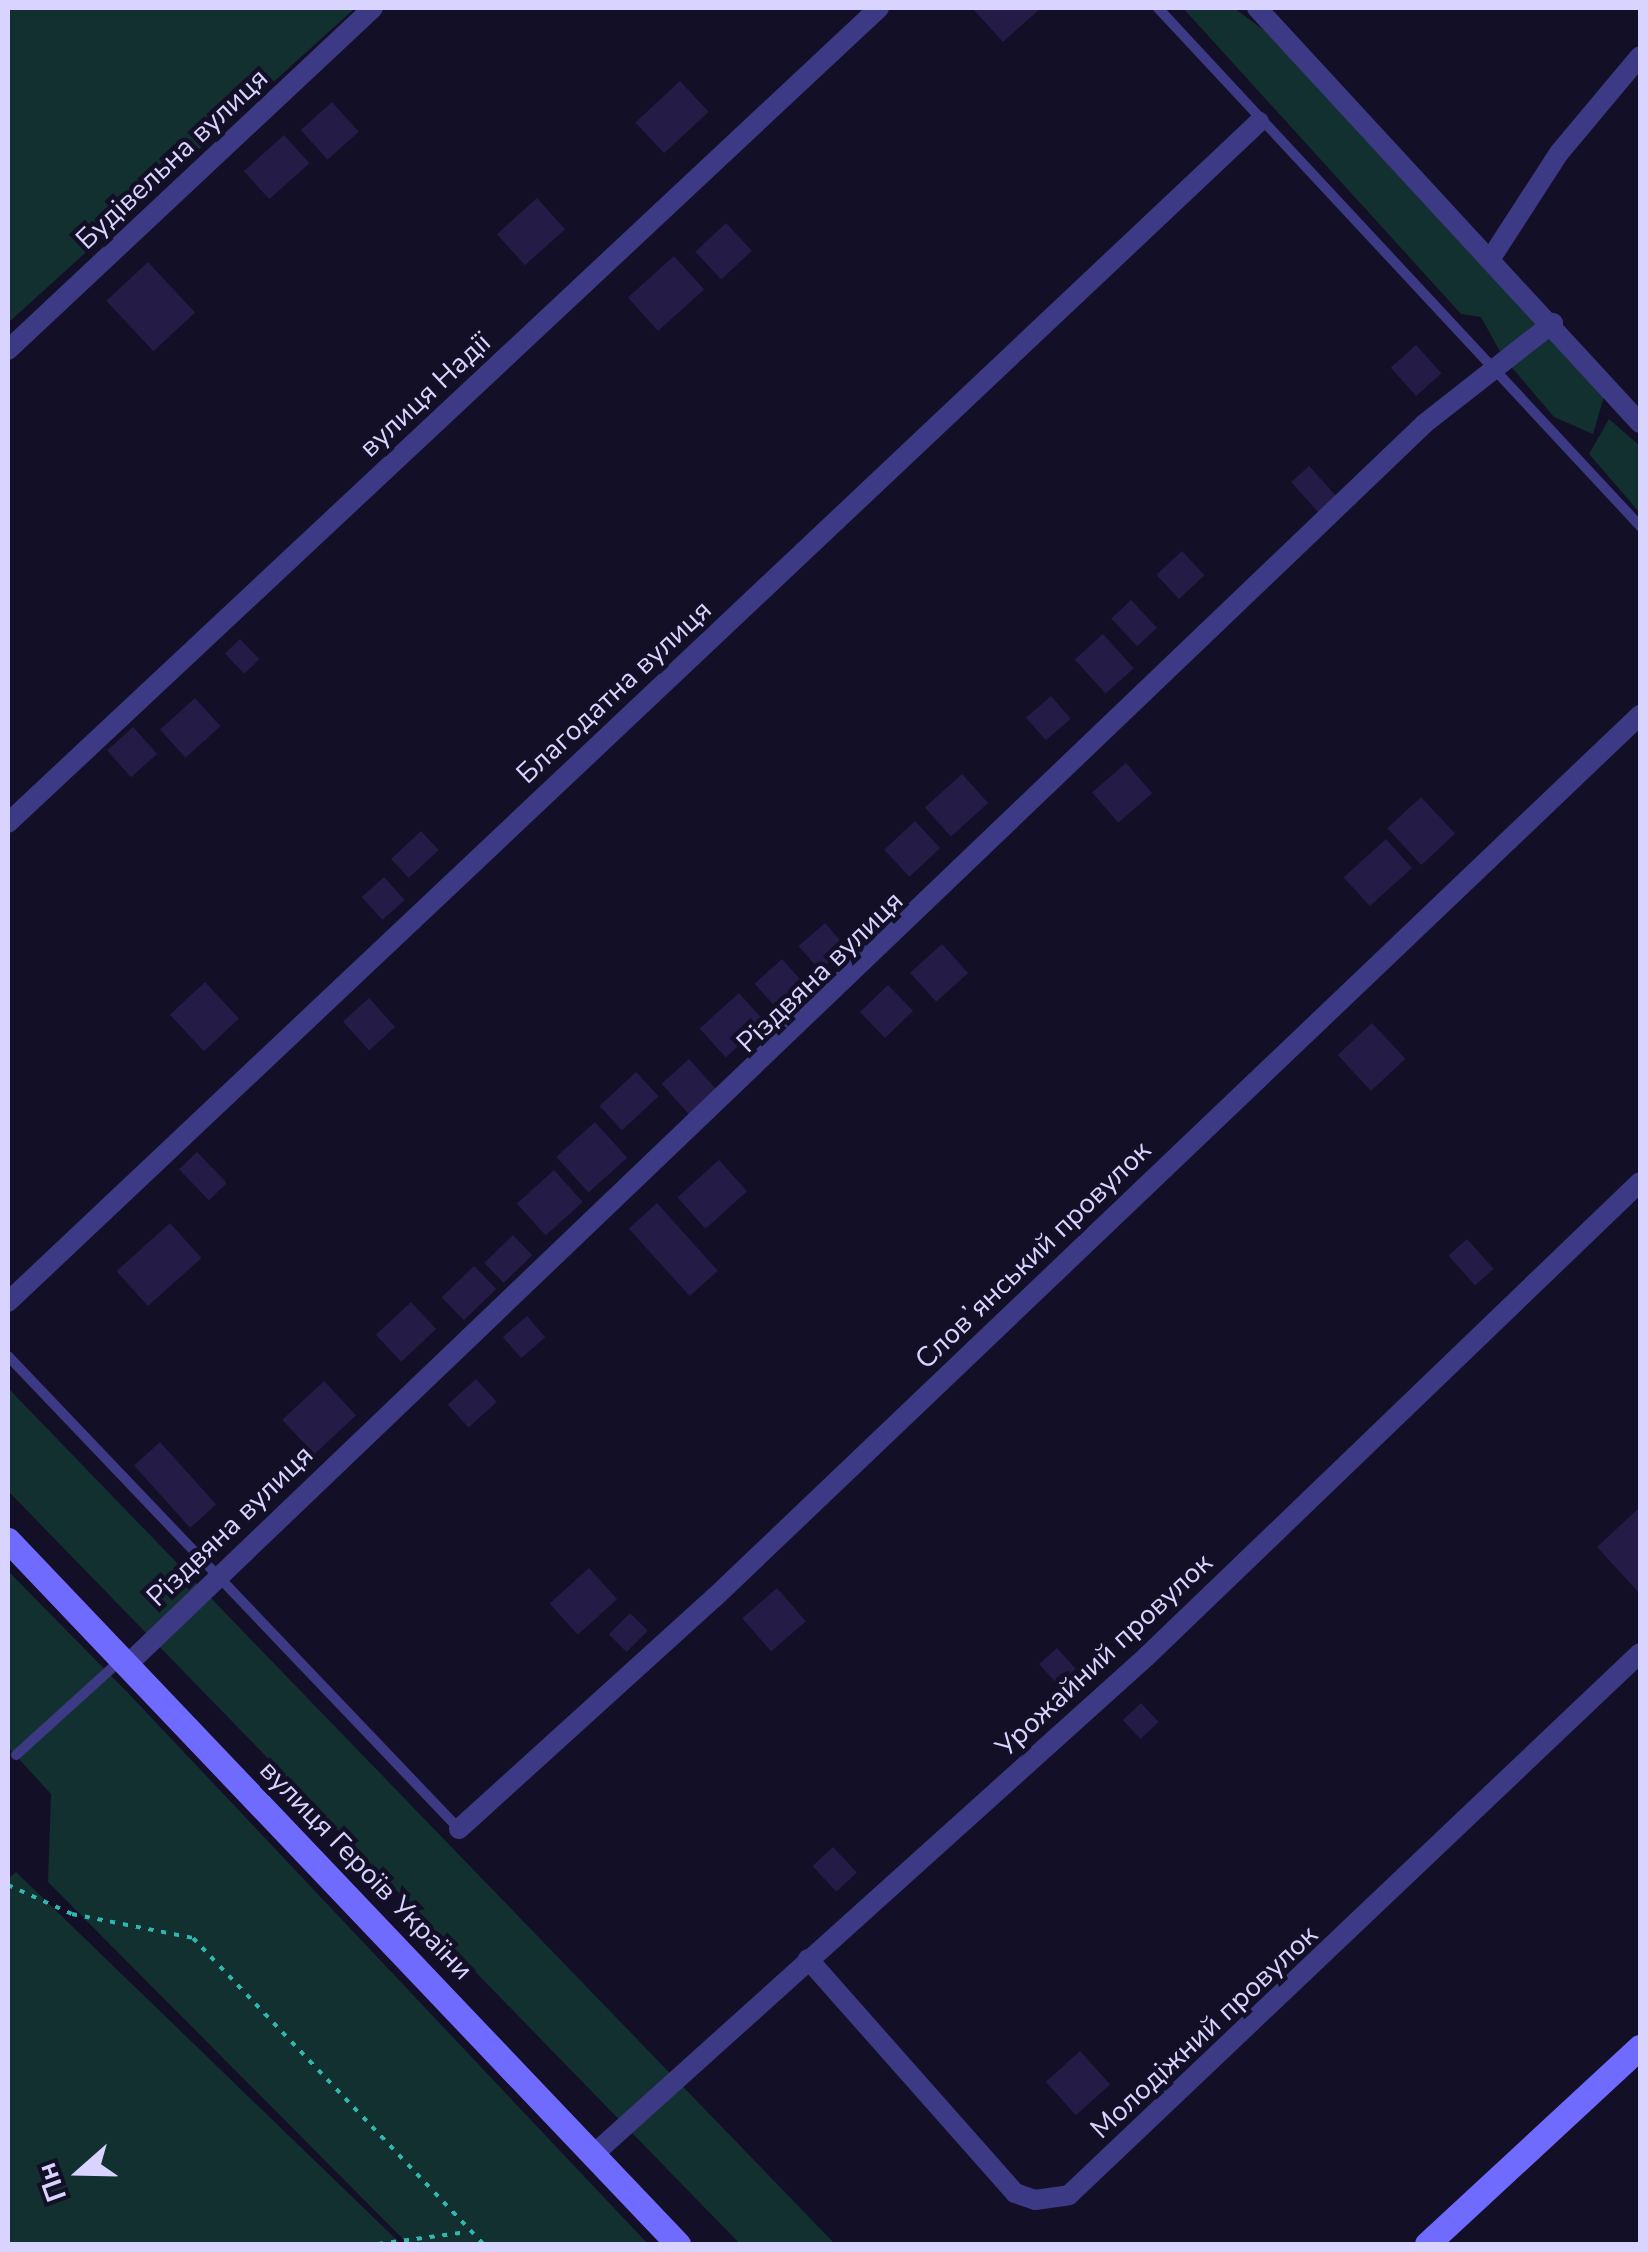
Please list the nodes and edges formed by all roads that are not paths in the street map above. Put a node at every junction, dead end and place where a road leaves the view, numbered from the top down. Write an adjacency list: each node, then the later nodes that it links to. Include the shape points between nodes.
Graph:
1 (373, 8): 9 (street, Будівельна вулиця)
2 (879, 8): 14 (street, вулиця Надії)
3 (1158, 8): 6 (lane)
4 (1257, 8): 7 (street)
5 (1640, 56): 7 (street, via 1559,153)
6 (1259, 122): 10 (lane); 16 (street, Благодатна вулиця)
7 (1493, 255): 8 (street)
8 (1553, 324): 10 (street, Різдвяна вулиця); 11 (street)
9 (8, 350)
10 (1492, 370): 12 (lane, via 1531,400); 19 (street, Різдвяна вулиця, via 1424,424 703,1122)
11 (1640, 423)
12 (1640, 526)
13 (1640, 715): 23 (street, Словʼянський провулок, via 714,1598)
14 (8, 823)
15 (1640, 1182): 24 (street, Урожайний провулок, via 1146,1657)
16 (8, 1302)
17 (8, 1356): 19 (lane)
18 (8, 1540): 21 (main road, вулиця Героїв України)
19 (216, 1574): 21 (street, Різдвяна вулиця); 23 (lane)
20 (1640, 1653): 24 (street, Молодіжний провулок, via 1070,2195 1035,2200 1015,2193)
21 (126, 1661): 22 (lane); 26 (main road, вулиця Героїв України)
22 (16, 1756)
23 (460, 1829)
24 (808, 1960): 26 (street, Урожайний провулок)
25 (1640, 2047): 28 (main road)
26 (594, 2154): 27 (main road, вулиця Героїв України)
27 (678, 2244)
28 (1426, 2244)

